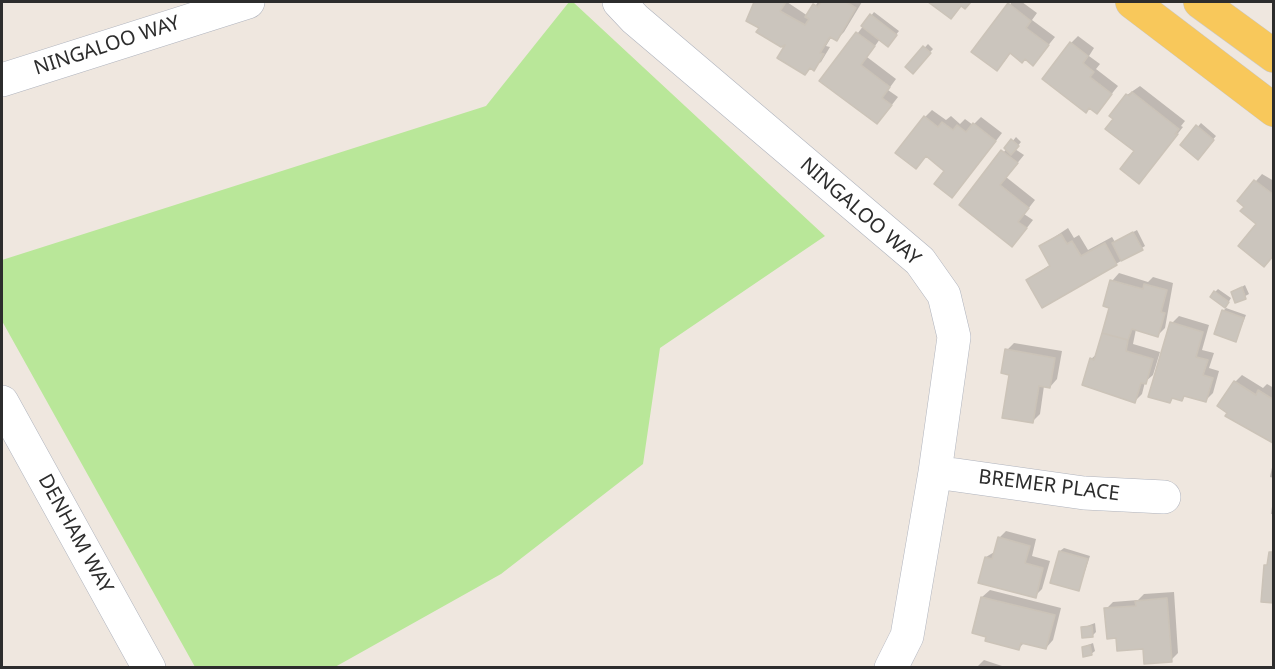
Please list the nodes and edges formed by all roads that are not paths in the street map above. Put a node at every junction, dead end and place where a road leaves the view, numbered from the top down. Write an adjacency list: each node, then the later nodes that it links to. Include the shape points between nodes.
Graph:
1 (248, 2): 6 (street, NINGALOO WAY)
2 (619, 2): 9 (street, NINGALOO WAY, via 920,261 944,295 954,337)
3 (1132, 2): 7 (main road)
4 (1200, 2): 5 (main road)
5 (1274, 56)
6 (2, 80)
7 (1274, 110)
8 (4, 411): 11 (street, DENHAM WAY)
9 (935, 472): 10 (street, BREMER PLACE, via 1084,492); 12 (street, NINGALOO WAY, via 907,636)
10 (1164, 497)
11 (149, 668)
12 (891, 668)

